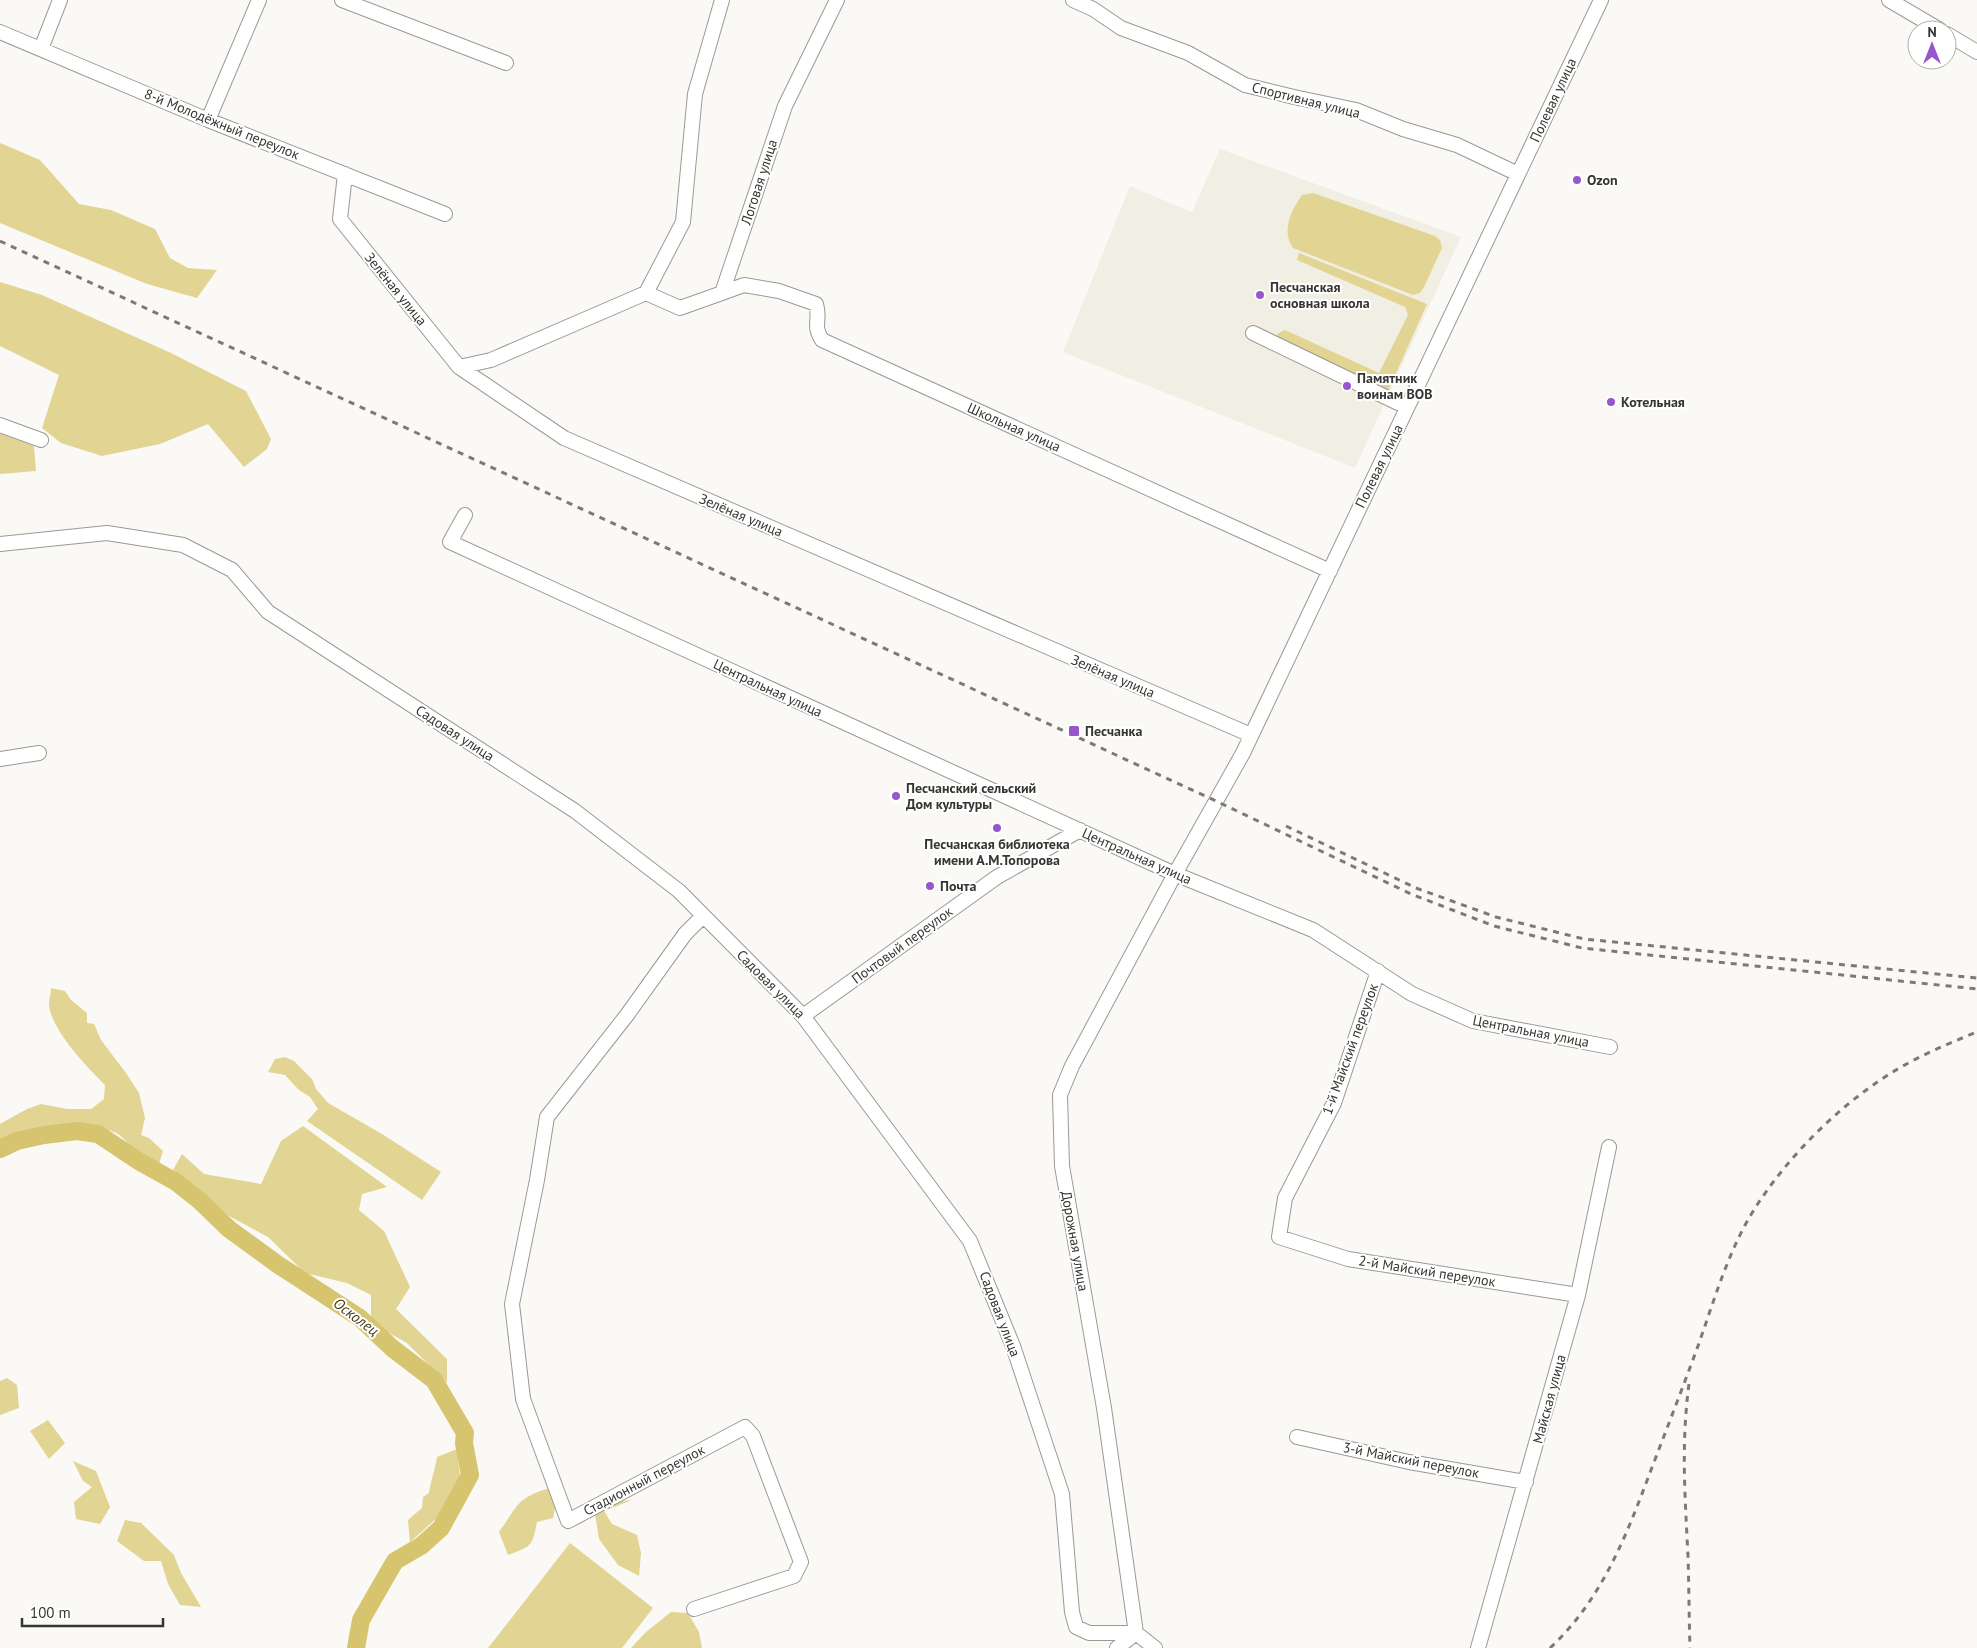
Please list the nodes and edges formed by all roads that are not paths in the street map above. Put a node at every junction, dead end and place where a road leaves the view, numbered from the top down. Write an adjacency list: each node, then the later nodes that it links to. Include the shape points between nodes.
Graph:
1 (60, 0): 12 (street)
2 (258, 0): 15 (street)
3 (342, 0): 14 (street)
4 (722, 0): 19 (street, via 695,94 683,222)
5 (837, 0): 20 (street, Логовая улица, via 785,106)
6 (1073, 0): 17 (street, Спортивная улица, via 1093,9 1120,28 1188,53 1245,84 1356,110 1403,129 1457,145)
7 (1601, 0): 17 (street, Полевая улица)
8 (1889, 0): 9 (street)
9 (1923, 20)
10 (0, 32): 12 (street, 8-й Молодёжный переулок)
11 (1957, 40): 13 (street)
12 (41, 48): 15 (street, 8-й Молодёжный переулок)
13 (1977, 52)
14 (506, 64)
15 (208, 120): 16 (street, 8-й Молодёжный переулок)
16 (345, 174): 18 (street, 8-й Молодёжный переулок); 23 (street, Зелёная улица, via 340,219)
17 (1518, 174): 30 (street, Полевая улица)
18 (445, 214)
19 (646, 293): 20 (street, via 680,308); 22 (street)
20 (722, 293): 30 (street, Школьная улица, via 744,285 779,291 816,304 819,312 816,330 822,340)
21 (1253, 333): 25 (street)
22 (491, 360): 23 (street); 24 (street)
23 (460, 367): 24 (street, Зелёная улица)
24 (481, 380): 31 (street, Зелёная улица, via 564,438)
25 (1398, 402)
26 (0, 425): 27 (street)
27 (41, 440)
28 (465, 515): 34 (street, Центральная улица, via 450,542)
29 (0, 544): 36 (street, Садовая улица, via 107,533 182,545 232,570 268,612 575,811 679,891)
30 (1330, 571): 31 (street, Полевая улица)
31 (1251, 735): 35 (street, Полевая улица)
32 (39, 753): 33 (street)
33 (0, 760)
34 (1080, 830): 35 (street, Центральная улица); 38 (street, Почтовый переулок, via 998,877)
35 (1175, 874): 37 (street, Центральная улица, via 1313,930); 46 (street, Дорожная улица, via 1072,1066 1060,1095 1062,1166 1104,1408)
36 (703, 916): 38 (street, Садовая улица); 45 (street, Стадионный переулок, via 685,934 627,1015 547,1116 512,1304 523,1399 568,1521 745,1427 753,1436 801,1562 794,1576)
37 (1378, 971): 39 (street, Центральная улица, via 1412,994 1473,1022); 41 (street, 1-й Майский переулок, via 1334,1103 1285,1198)
38 (804, 1016): 46 (street, Садовая улица, via 970,1241 1013,1346 1062,1494 1076,1627 1089,1633)
39 (1610, 1047)
40 (1609, 1147): 42 (street, Майская улица)
41 (1279, 1237): 42 (street, 2-й Майский переулок, via 1348,1259)
42 (1578, 1295): 44 (street, Майская улица)
43 (1296, 1437): 44 (street, 3-й Майский переулок, via 1408,1462)
44 (1526, 1482): 49 (street, Майская улица)
45 (694, 1609)
46 (1136, 1633): 47 (street); 48 (street)
47 (1117, 1648)
48 (1155, 1648)
49 (1478, 1648)

